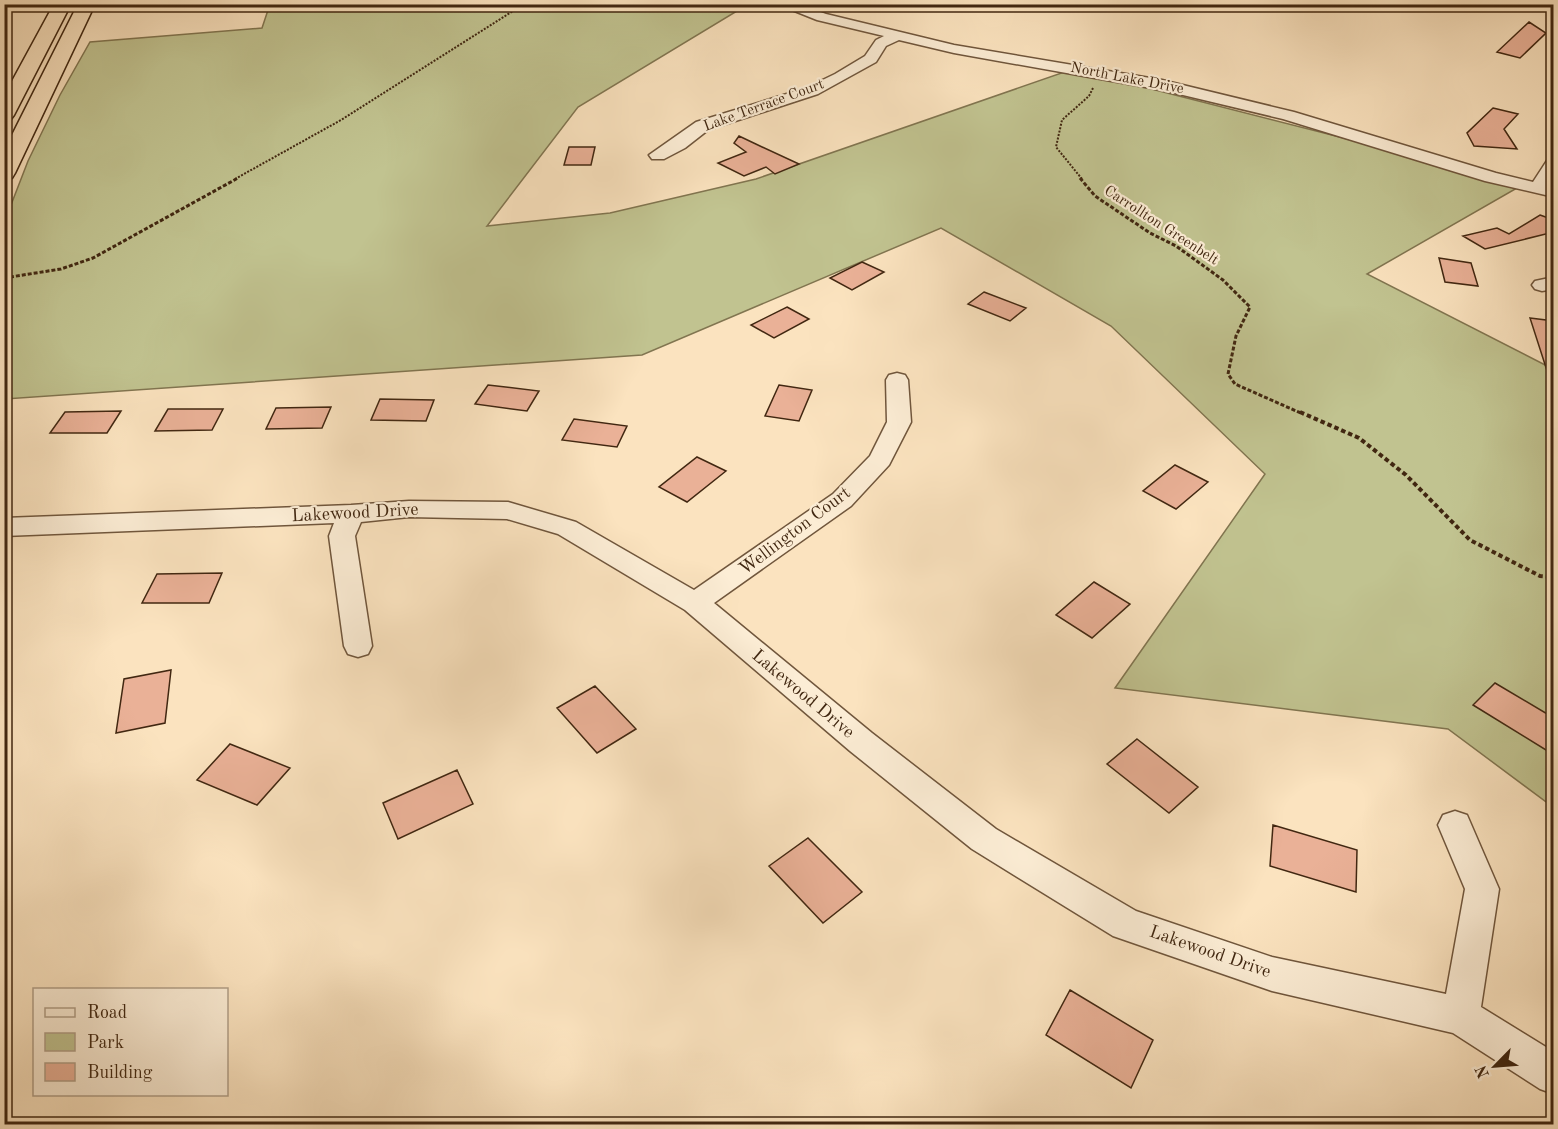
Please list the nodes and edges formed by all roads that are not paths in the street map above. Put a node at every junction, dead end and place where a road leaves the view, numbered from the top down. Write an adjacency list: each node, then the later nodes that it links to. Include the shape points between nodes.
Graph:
1 (63, 4): 7 (highway)
2 (87, 4): 10 (highway)
3 (783, 4): 6 (street, North Lake Drive)
4 (1313, 4): 5 (street)
5 (1372, 4)
6 (896, 36): 8 (street, Lake Terrace Court, via 881,43 871,59 840,77 812,91 702,126); 11 (street, North Lake Drive, via 1162,85 1288,115)
7 (4, 115)
8 (658, 155)
9 (1554, 163): 11 (street)
10 (4, 174)
11 (1546, 190)
12 (897, 380): 15 (street, Wellington Court, via 899,422 880,460 842,500)
13 (351, 514): 14 (street, Lakewood Drive); 15 (street, Lakewood Drive, via 508,511 567,528); 16 (street, via 342,536)
14 (4, 526)
15 (695, 603): 18 (street, Lakewood Drive, via 984,839 1126,924 1272,974)
16 (358, 646)
17 (1455, 825): 18 (street, via 1482,889)
18 (1461, 1016): 19 (street, Lakewood Drive)
19 (1554, 1075)

